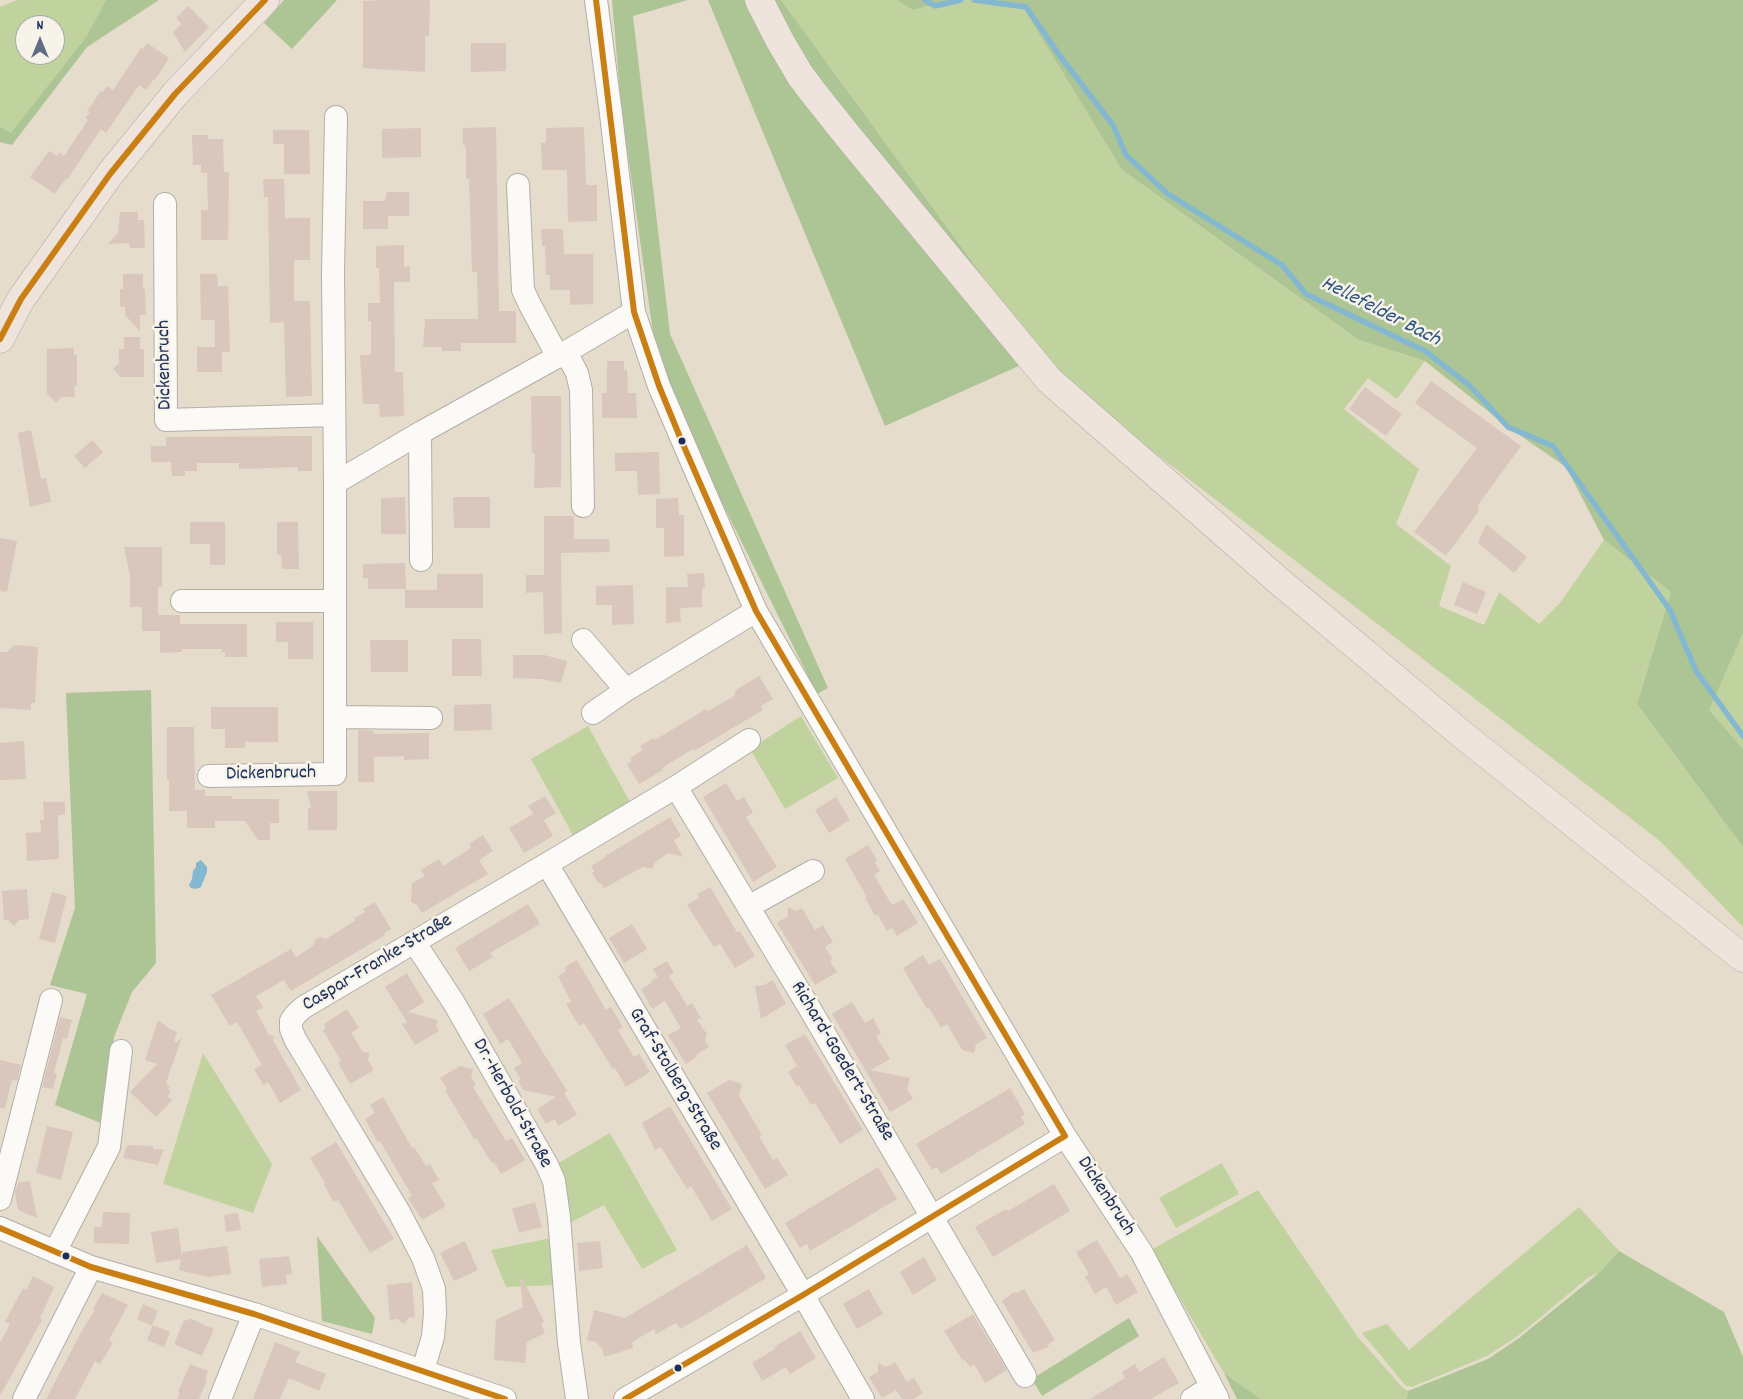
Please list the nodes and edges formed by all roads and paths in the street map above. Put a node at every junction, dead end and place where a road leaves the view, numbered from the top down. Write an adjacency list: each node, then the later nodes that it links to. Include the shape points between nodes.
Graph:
1 (265, 0): 8 (main road, via 175,94 110,174 21,299)
2 (596, 0): 7 (street, Dickenbruch)
3 (759, 0): 30 (main road, via 812,91 1049,380 1280,582 1464,736)
4 (336, 117): 10 (street, Dickenbruch)
5 (518, 186): 9 (street, via 523,290)
6 (165, 204): 10 (street, Dickenbruch, via 166,420)
7 (634, 312): 9 (street); 17 (street, Dickenbruch, via 662,394)
8 (0, 339)
9 (562, 354): 11 (street); 13 (street, via 578,373 581,390)
10 (333, 415): 12 (street, Dickenbruch)
11 (420, 433): 12 (street); 14 (street)
12 (335, 483): 16 (street, Dickenbruch)
13 (583, 506)
14 (421, 560)
15 (182, 601): 16 (street)
16 (334, 601): 21 (street, Dickenbruch)
17 (756, 611): 19 (street); 33 (street, Dickenbruch)
18 (583, 640): 19 (street)
19 (626, 690): 20 (street)
20 (593, 713)
21 (335, 717): 22 (street); 24 (street, Dickenbruch, via 335,774)
22 (431, 718)
23 (749, 740): 25 (street, Caspar-Franke-Straße)
24 (209, 776)
25 (676, 786): 26 (street, Caspar-Franke-Straße); 28 (street, Richard-Goedert-Straße)
26 (547, 864): 29 (street, Caspar-Franke-Straße); 39 (street, Graf-Stolberg-Straße)
27 (813, 871): 28 (street)
28 (748, 907): 35 (street, Richard-Goedert-Straße)
29 (415, 943): 41 (street, Caspar-Franke-Straße, via 304,1007 296,1014 290,1029 423,1258 434,1289 435,1313 433,1338); 47 (street, Dr.-Herbold-Straße, via 459,1012 554,1181 568,1343)
30 (1743, 958)
31 (51, 1000): 34 (street)
32 (121, 1051): 37 (street, via 109,1147)
33 (1065, 1136): 35 (street); 43 (street, Dickenbruch, via 1142,1254)
34 (0, 1200)
35 (933, 1217): 39 (street); 42 (street, Richard-Goedert-Straße)
36 (0, 1228): 37 (street)
37 (55, 1252): 38 (street)
38 (92, 1267): 40 (street); 44 (street)
39 (803, 1295): 48 (street); 49 (street, Graf-Stolberg-Straße)
40 (254, 1314): 41 (street); 45 (street)
41 (423, 1370): 46 (street)
42 (1025, 1376)
43 (1214, 1393): 50 (street)
44 (24, 1399)
45 (220, 1399)
46 (505, 1399)
47 (578, 1399)
48 (625, 1399)
49 (863, 1399)
50 (1192, 1399)

